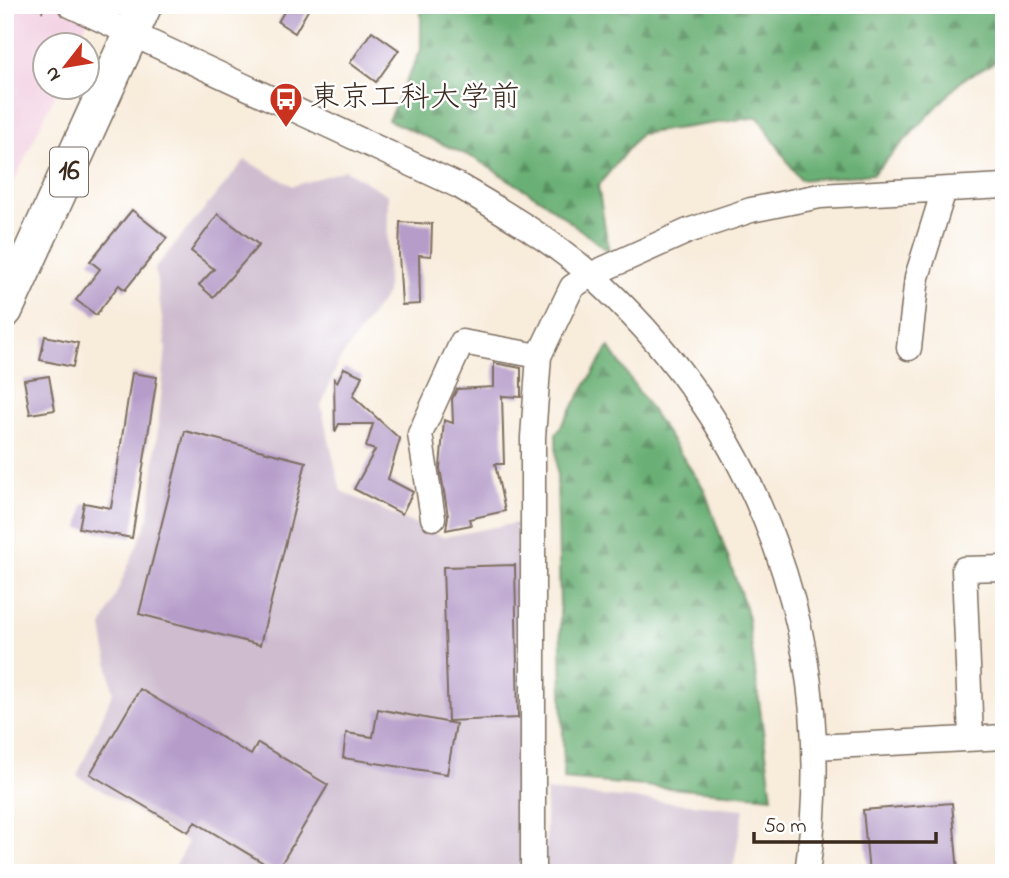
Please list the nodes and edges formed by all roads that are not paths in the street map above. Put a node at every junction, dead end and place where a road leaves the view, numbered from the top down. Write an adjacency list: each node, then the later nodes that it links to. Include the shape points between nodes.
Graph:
1 (74, 7): 2 (street)
2 (138, 20): 5 (street, via 459,186 519,221); 6 (highway, 16)
3 (1004, 186): 4 (street)
4 (944, 190): 5 (street, via 820,195 751,210 688,231); 7 (street, via 916,277)
5 (590, 275): 8 (street, via 572,287); 13 (street, via 665,351 694,389 722,431 760,505 801,632)
6 (5, 310)
7 (909, 348)
8 (539, 356): 9 (street, via 462,342 419,434); 14 (street, via 534,437)
9 (433, 518)
10 (1004, 568): 12 (street, via 964,569)
11 (1004, 737): 12 (street)
12 (971, 738): 13 (street)
13 (816, 747): 15 (street)
14 (533, 873)
15 (807, 873)

